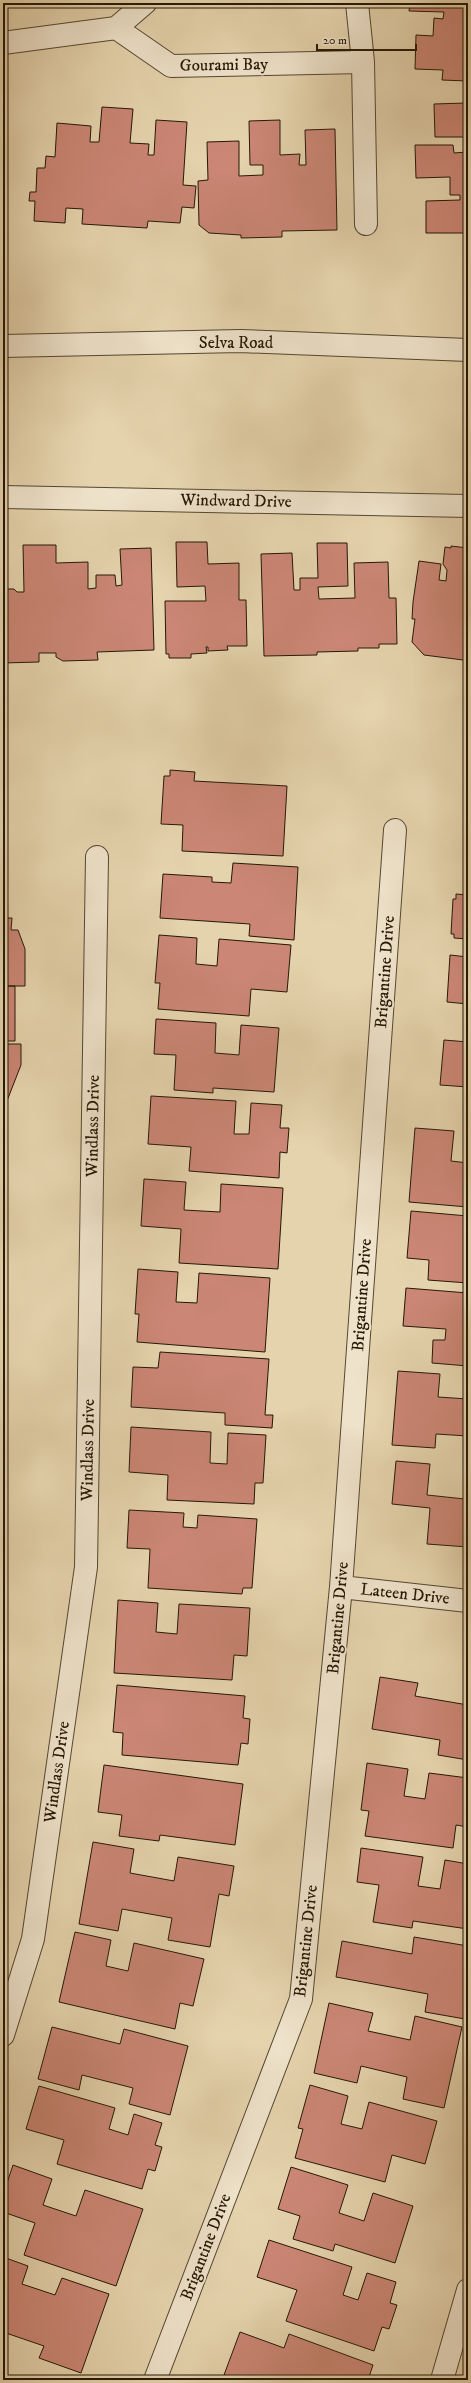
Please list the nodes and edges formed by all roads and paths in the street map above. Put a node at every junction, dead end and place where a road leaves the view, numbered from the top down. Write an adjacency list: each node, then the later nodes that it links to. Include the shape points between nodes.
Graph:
1 (145, 3): 3 (street)
2 (357, 3): 5 (street)
3 (116, 28): 4 (street); 5 (street, Gourami Bay, via 171,66)
4 (3, 43)
5 (363, 62): 6 (street)
6 (366, 224)
7 (3, 346): 8 (street, Selva Road, via 240,341)
8 (468, 350)
9 (3, 497): 10 (street, Windward Drive)
10 (468, 506)
11 (395, 830): 13 (street, Brigantine Drive)
12 (97, 857): 15 (street, Windlass Drive, via 86,1567 33,1939)
13 (341, 1587): 14 (street, Lateen Drive); 17 (street, Brigantine Drive, via 301,2000)
14 (468, 1601)
15 (3, 2035)
16 (468, 2290): 18 (street)
17 (155, 2380)
18 (442, 2380)

